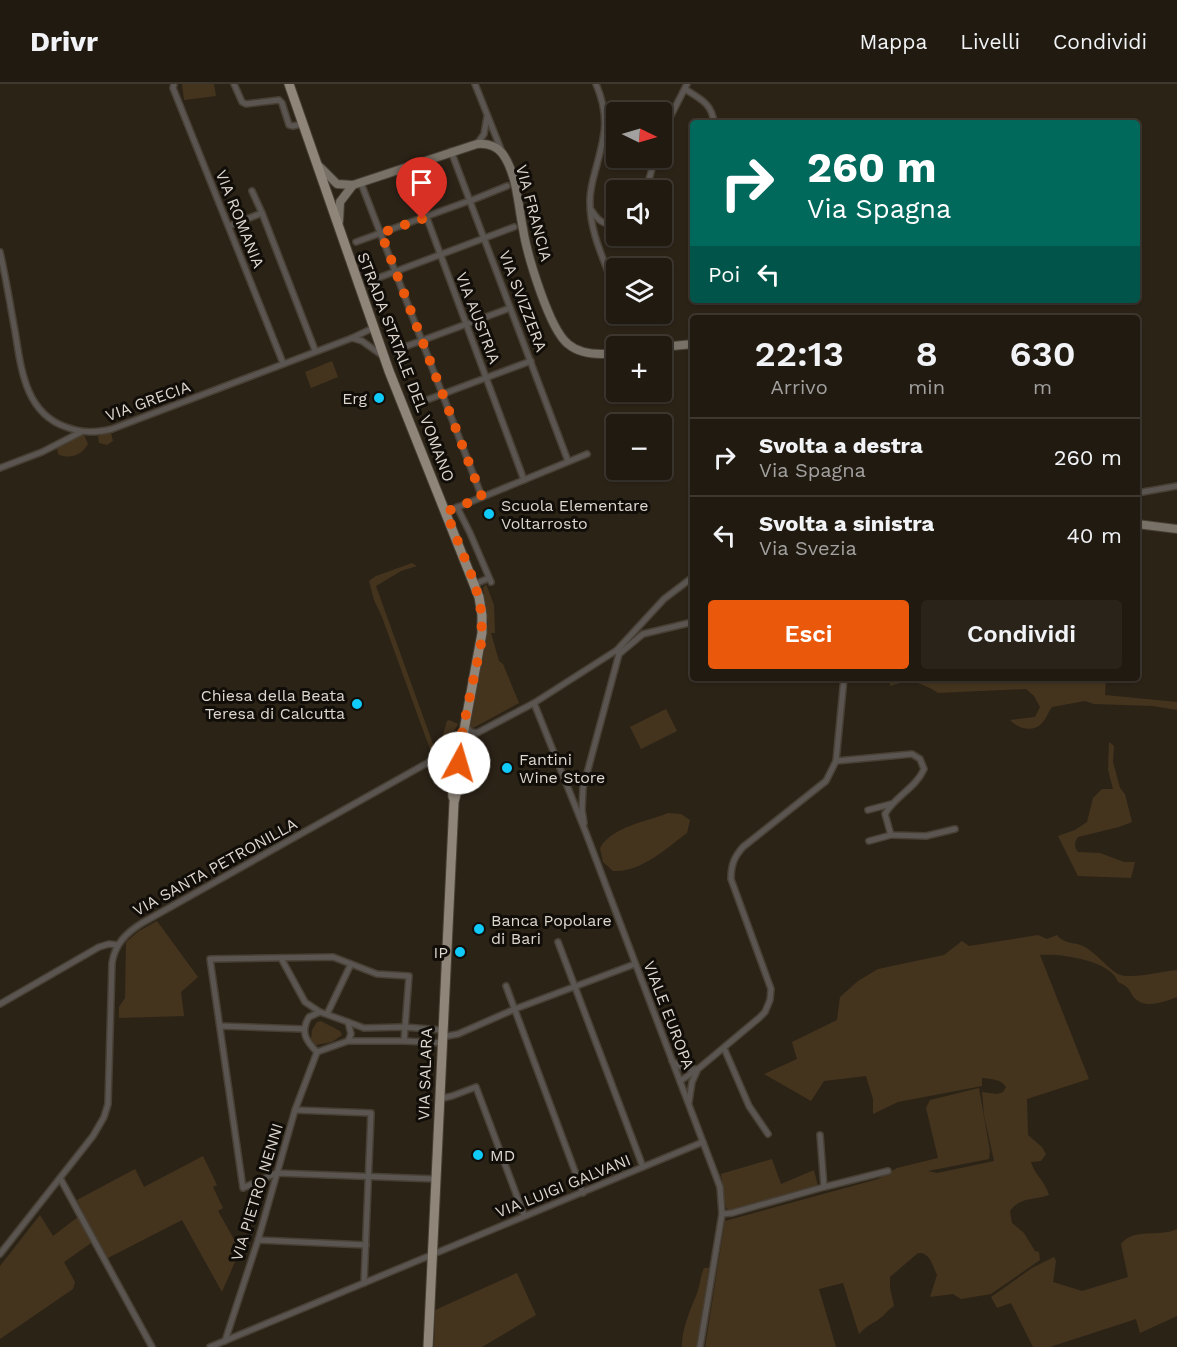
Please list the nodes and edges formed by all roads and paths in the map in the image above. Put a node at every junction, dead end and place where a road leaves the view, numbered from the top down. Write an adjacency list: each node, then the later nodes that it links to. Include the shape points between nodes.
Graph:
1 (174, 84): 27 (street, VIA ROMANIA)
2 (234, 84): 10 (street, via 242,102 279,100 289,125)
3 (289, 84): 10 (main road, STRADA STATALE DEL VOMANO)
4 (475, 84): 8 (street)
5 (596, 84): 23 (street, via 606,114 606,129 591,185)
6 (686, 86): 7 (street); 9 (street, via 706,103)
7 (672, 113)
8 (487, 116): 11 (street); 12 (street)
9 (713, 120)
10 (302, 124): 15 (main road, STRADA STATALE DEL VOMANO)
11 (493, 130): 12 (street, via 490,141); 14 (street)
12 (482, 144): 13 (main road); 14 (main road, VIA FRANCIA, via 495,147)
13 (451, 152): 16 (main road); 22 (street, VIA SVIZZERA)
14 (504, 155): 49 (main road, VIA FRANCIA, via 539,285 557,333 578,350)
15 (316, 163): 19 (main road); 21 (main road, STRADA STATALE DEL VOMANO)
16 (408, 167): 17 (main road); 25 (street, VIA AUSTRIA)
17 (357, 184): 19 (main road); 29 (street)
18 (507, 186): 22 (street)
19 (345, 189): 21 (main road); 30 (main road, via 338,210)
20 (252, 191): 24 (street)
21 (327, 195): 30 (main road, STRADA STATALE DEL VOMANO)
22 (468, 201): 25 (street); 31 (street, VIA SVIZZERA)
23 (590, 207): 26 (street, via 596,219); 35 (street, via 593,230)
24 (262, 213): 27 (street); 47 (street)
25 (426, 218): 29 (street); 34 (street, VIA AUSTRIA)
26 (606, 224)
27 (229, 226): 52 (street, VIA ROMANIA)
28 (514, 227): 31 (street)
29 (381, 233): 32 (street); 36 (street)
30 (342, 238): 40 (main road, STRADA STATALE DEL VOMANO)
31 (484, 238): 34 (street); 38 (street, VIA SVIZZERA)
32 (356, 242)
33 (0, 252): 56 (street, VIA GRECIA, via 28,393 50,420)
34 (439, 255): 36 (street); 39 (street, VIA AUSTRIA)
35 (606, 265)
36 (395, 270): 37 (street); 43 (street)
37 (370, 280)
38 (510, 308): 39 (street); 51 (street, VIA SVIZZERA)
39 (466, 324): 43 (street); 53 (street, VIA AUSTRIA)
40 (373, 328): 41 (street, VIA GRECIA); 42 (main road, STRADA STATALE DEL VOMANO)
41 (352, 338): 44 (street); 47 (street, VIA GRECIA)
42 (377, 338): 44 (street); 50 (main road, STRADA STATALE DEL VOMANO)
43 (422, 340): 48 (street); 54 (street)
44 (362, 341): 50 (street)
45 (690, 344): 46 (main road)
46 (672, 346)
47 (315, 350): 52 (street, VIA GRECIA)
48 (396, 350)
49 (606, 353)
50 (383, 356): 65 (main road, STRADA STATALE DEL VOMANO)
51 (531, 361): 53 (street); 58 (street, VIA SVIZZERA)
52 (283, 363): 56 (street, VIA GRECIA, via 112,429)
53 (487, 378): 54 (street); 60 (street, VIA AUSTRIA)
54 (442, 395): 55 (street); 63 (street)
55 (416, 404)
56 (81, 432): 59 (street)
57 (587, 454): 58 (street)
58 (568, 461): 60 (street)
59 (0, 468)
60 (524, 480): 63 (street)
61 (1177, 486): 62 (street)
62 (1140, 492)
63 (482, 497): 64 (street)
64 (457, 507): 65 (street); 69 (street, via 490,580)
65 (446, 512): 69 (main road, STRADA STATALE DEL VOMANO)
66 (1140, 524): 67 (main road)
67 (1177, 529)
68 (690, 579): 71 (street, via 664,599)
69 (475, 584): 74 (main road, STRADA STATALE DEL VOMANO, via 482,633)
70 (690, 623): 71 (street, via 643,634)
71 (618, 652): 73 (street); 86 (street, via 584,788)
72 (844, 681): 78 (street)
73 (534, 702): 74 (street, via 477,733); 86 (street, VIALE EUROPA)
74 (463, 729): 75 (main road); 77 (main road, STRADA STATALE DEL VOMANO)
75 (451, 745): 76 (main road); 77 (main road)
76 (440, 751): 79 (street, VIA SANTA PETRONILLA); 80 (main road)
77 (460, 752): 81 (main road)
78 (836, 761): 83 (street, via 912,754 920,759 924,769 920,779); 107 (street, via 826,781 735,856 731,879 771,989 771,1000 765,1012)
79 (429, 762): 80 (street); 90 (street, VIA SANTA PETRONILLA, via 142,923)
80 (443, 765): 81 (main road); 82 (main road, VIA SALARA, via 451,777)
81 (457, 766): 82 (main road, VIA SALARA)
82 (454, 802): 104 (main road, VIA SALARA)
83 (891, 804): 84 (street); 87 (street, via 885,814)
84 (868, 810)
85 (955, 829): 87 (street, via 926,836)
86 (586, 832): 93 (street, VIALE EUROPA)
87 (891, 835): 88 (street)
88 (868, 841)
89 (558, 942): 95 (street)
90 (118, 945): 96 (street, via 99,947); 122 (street, via 112,963 108,1104 100,1126)
91 (281, 958): 92 (street, via 333,957); 98 (street, via 305,1002); 101 (street, via 210,959)
92 (351, 964): 99 (street); 102 (street, via 377,974 409,976)
93 (635, 964): 95 (street); 109 (street, VIALE EUROPA)
94 (506, 986): 97 (street)
95 (575, 987): 97 (street); 118 (street)
96 (0, 1004)
97 (515, 1010): 104 (street, via 458,1034); 125 (street)
98 (320, 1012): 99 (street); 103 (street, via 309,1017)
99 (327, 1014): 100 (street)
100 (348, 1022): 102 (street, via 364,1028); 105 (street)
101 (220, 1026): 103 (street); 120 (street, via 243,1188)
102 (404, 1027): 104 (street); 106 (street)
103 (304, 1029): 108 (street, via 307,1042)
104 (442, 1036): 106 (street); 112 (main road, VIA SALARA)
105 (348, 1041): 106 (street); 108 (street)
106 (404, 1041)
107 (724, 1048): 110 (street); 115 (street, via 749,1106)
108 (317, 1052): 114 (street, VIA PIETRO NENNI)
109 (672, 1061): 110 (street, via 684,1069); 111 (street, VIALE EUROPA)
110 (698, 1070): 111 (street); 113 (street)
111 (680, 1081): 113 (street, VIALE EUROPA)
112 (439, 1099): 123 (main road, VIA SALARA); 127 (street, via 476,1087)
113 (688, 1104): 117 (street, VIALE EUROPA)
114 (295, 1110): 120 (street, VIA PIETRO NENNI); 121 (street, via 371,1113)
115 (768, 1134)
116 (820, 1135): 124 (street)
117 (703, 1142): 118 (street, VIA LUIGI GALVANI); 126 (street, VIALE EUROPA, via 720,1187)
118 (643, 1167): 125 (street, VIA LUIGI GALVANI)
119 (888, 1171): 124 (street)
120 (276, 1173): 121 (street); 128 (street, VIA PIETRO NENNI)
121 (369, 1176): 123 (street); 129 (street)
122 (60, 1179): 130 (street); 134 (street)
123 (436, 1179): 131 (main road, VIA SALARA)
124 (824, 1187): 126 (street)
125 (583, 1193): 127 (street, VIA LUIGI GALVANI)
126 (722, 1214): 137 (street, VIALE EUROPA)
127 (524, 1215): 131 (street, VIA LUIGI GALVANI)
128 (258, 1240): 129 (street); 133 (street, VIA PIETRO NENNI)
129 (366, 1245): 132 (street)
130 (0, 1254)
131 (432, 1254): 132 (street, VIA LUIGI GALVANI); 136 (main road, VIA SALARA)
132 (364, 1283): 133 (street, VIA LUIGI GALVANI)
133 (225, 1341): 135 (street, VIA LUIGI GALVANI)
134 (152, 1347)
135 (210, 1347)
136 (428, 1347)
137 (700, 1347)

